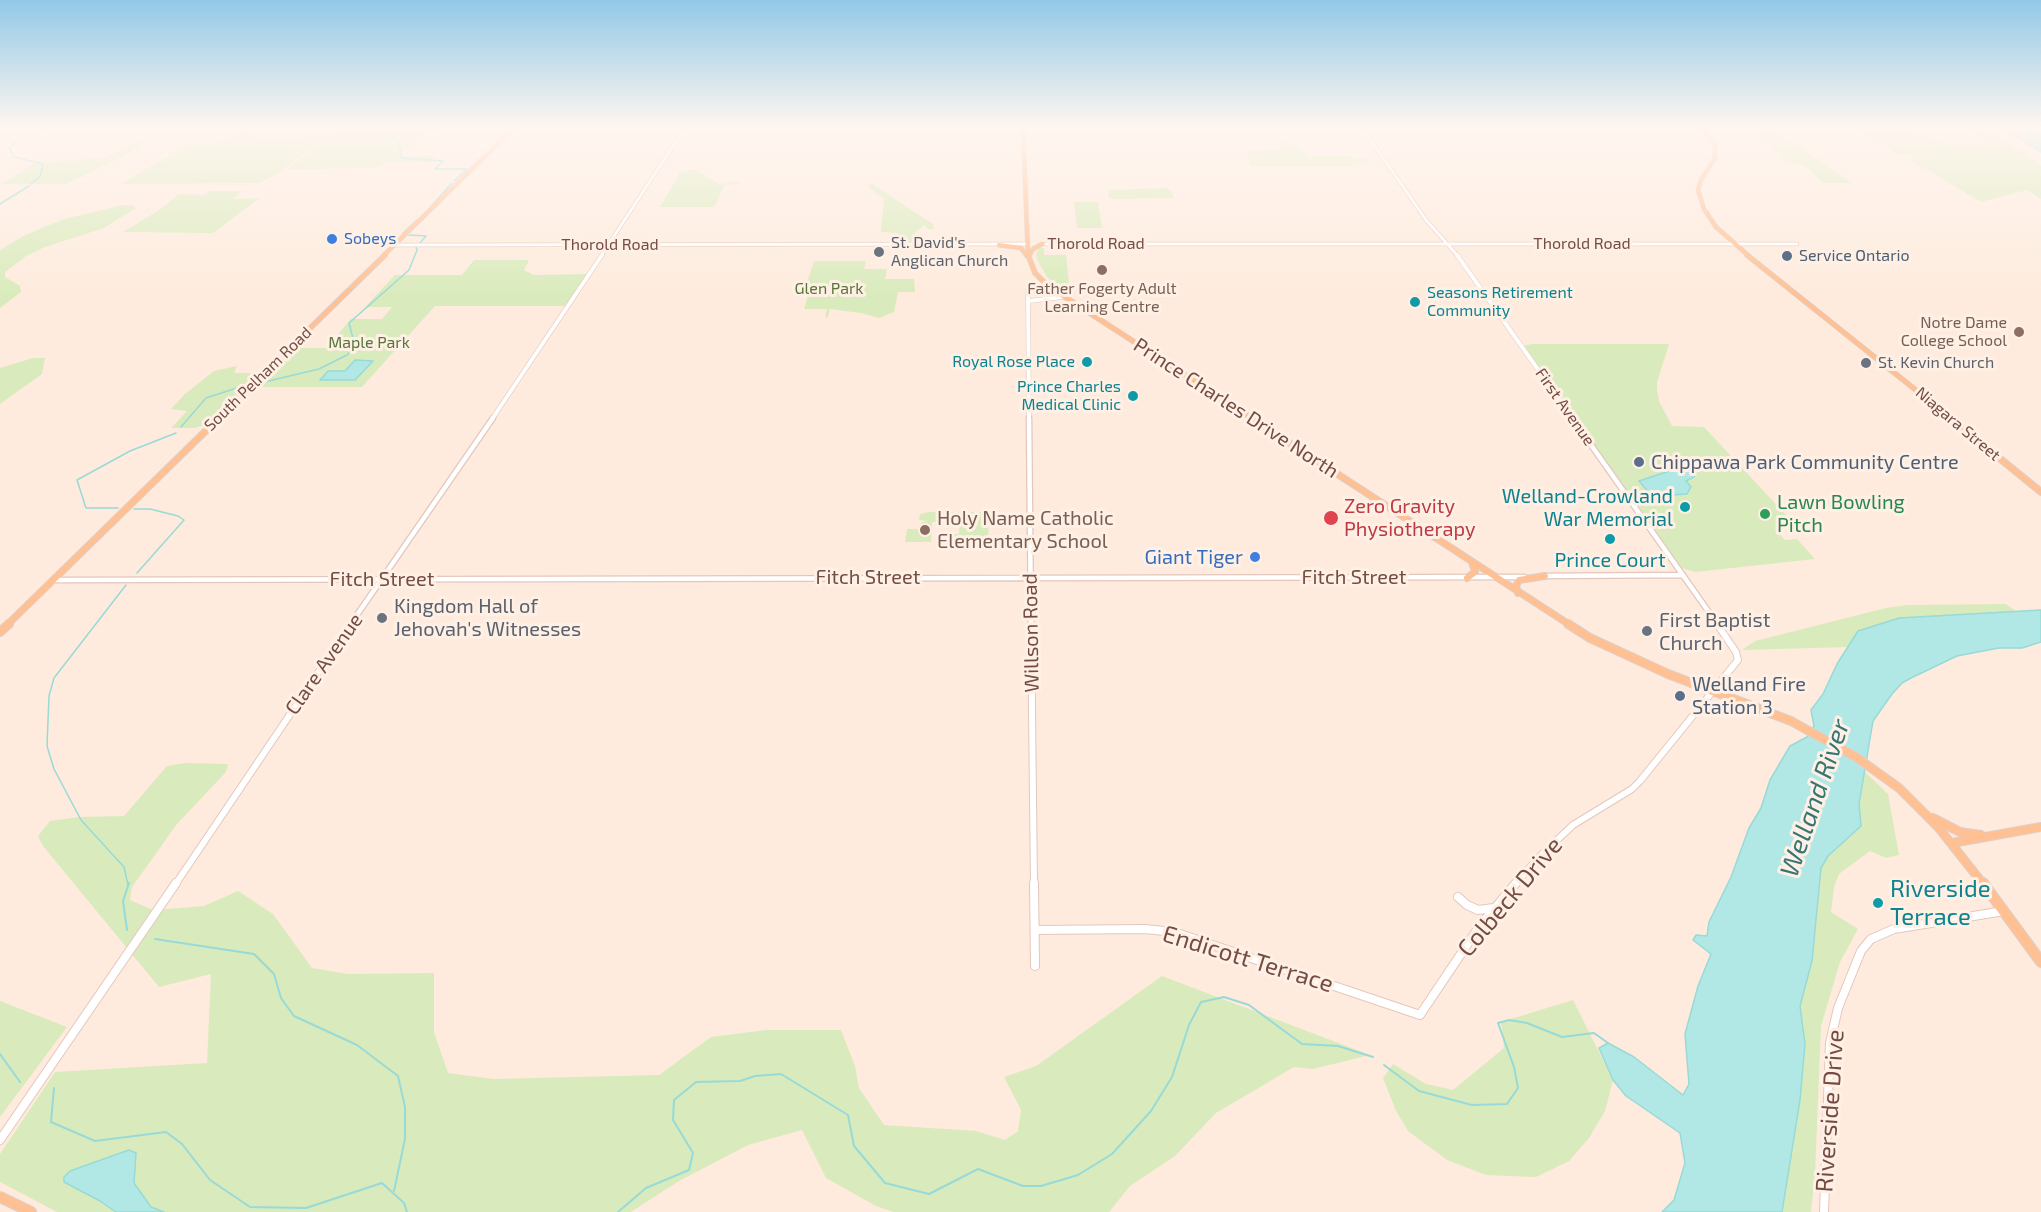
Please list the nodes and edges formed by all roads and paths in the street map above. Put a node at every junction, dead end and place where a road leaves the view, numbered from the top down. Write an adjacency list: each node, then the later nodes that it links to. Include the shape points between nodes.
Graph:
1 (458, 183): 12 (main road, South Pelham Road)
2 (649, 183): 13 (street, Clare Avenue)
3 (1025, 183): 6 (main road)
4 (1399, 183): 14 (street, First Avenue)
5 (1700, 183): 10 (main road, Niagara Street, via 1701,204 1712,221)
6 (1026, 236): 8 (main road); 9 (main road)
7 (999, 244): 8 (street, Thorold Road); 13 (street, Thorold Road); 17 (main road, via 1021,248)
8 (1028, 244): 9 (main road, Thorold Road); 17 (main road)
9 (1044, 244): 14 (street, Thorold Road); 17 (main road, via 1033,249)
10 (1737, 244): 11 (street, Thorold Road); 15 (street, Thorold Road); 21 (main road, Niagara Street)
11 (1797, 244)
12 (395, 245): 13 (street, Thorold Road); 29 (main road, South Pelham Road)
13 (608, 245): 28 (street, Clare Avenue)
14 (1448, 245): 15 (street, Thorold Road); 16 (street, First Avenue)
15 (1461, 245): 16 (street)
16 (1453, 250): 23 (street, First Avenue)
17 (1028, 258): 19 (main road, Prince Charles Drive North, via 1040,280)
18 (1028, 290): 20 (street)
19 (1063, 297): 20 (street); 22 (main road, Prince Charles Drive North)
20 (1029, 301): 25 (street, Willson Road)
21 (2041, 492)
22 (1470, 560): 26 (main road, via 1476,569); 27 (main road, Prince Charles Drive North)
23 (1683, 575): 24 (street, Fitch Street); 32 (street, First Avenue, via 1738,657)
24 (1545, 576): 27 (street, Fitch Street); 30 (main road, via 1519,580)
25 (1030, 578): 26 (street, Fitch Street); 28 (street, Fitch Street); 40 (street, Willson Road)
26 (1467, 578): 27 (street, Fitch Street)
27 (1496, 578): 30 (main road, Prince Charles Drive North)
28 (383, 579): 29 (street, Fitch Street); 44 (street, Clare Avenue)
29 (53, 580): 31 (main road, South Pelham Road)
30 (1518, 593): 32 (main road, Prince Charles Drive North, via 1611,649)
31 (0, 632)
32 (1714, 691): 33 (main road, Prince Charles Drive North, via 1830,741 1876,770); 38 (street, Colbeck Drive, via 1632,789 1560,835)
33 (1928, 816): 35 (main road, via 1960,832); 36 (main road, Prince Charles Drive North)
34 (2041, 828): 35 (main road)
35 (1989, 836): 36 (main road)
36 (1952, 843): 39 (main road, Prince Charles Drive North)
37 (1458, 897): 38 (street, via 1478,910 1490,911)
38 (1498, 905): 43 (street, Colbeck Drive)
39 (2004, 911): 41 (main road, Prince Charles Drive North); 47 (street, Riverside Drive, via 1894,929 1871,939 1861,951 1838,1008 1830,1043)
40 (1035, 930): 42 (street, Willson Road); 43 (street, Endicott Terrace, via 1174,932)
41 (2041, 962)
42 (1035, 966)
43 (1420, 1015)
44 (0, 1140)
45 (0, 1197): 46 (main road)
46 (31, 1212)
47 (1824, 1212)

